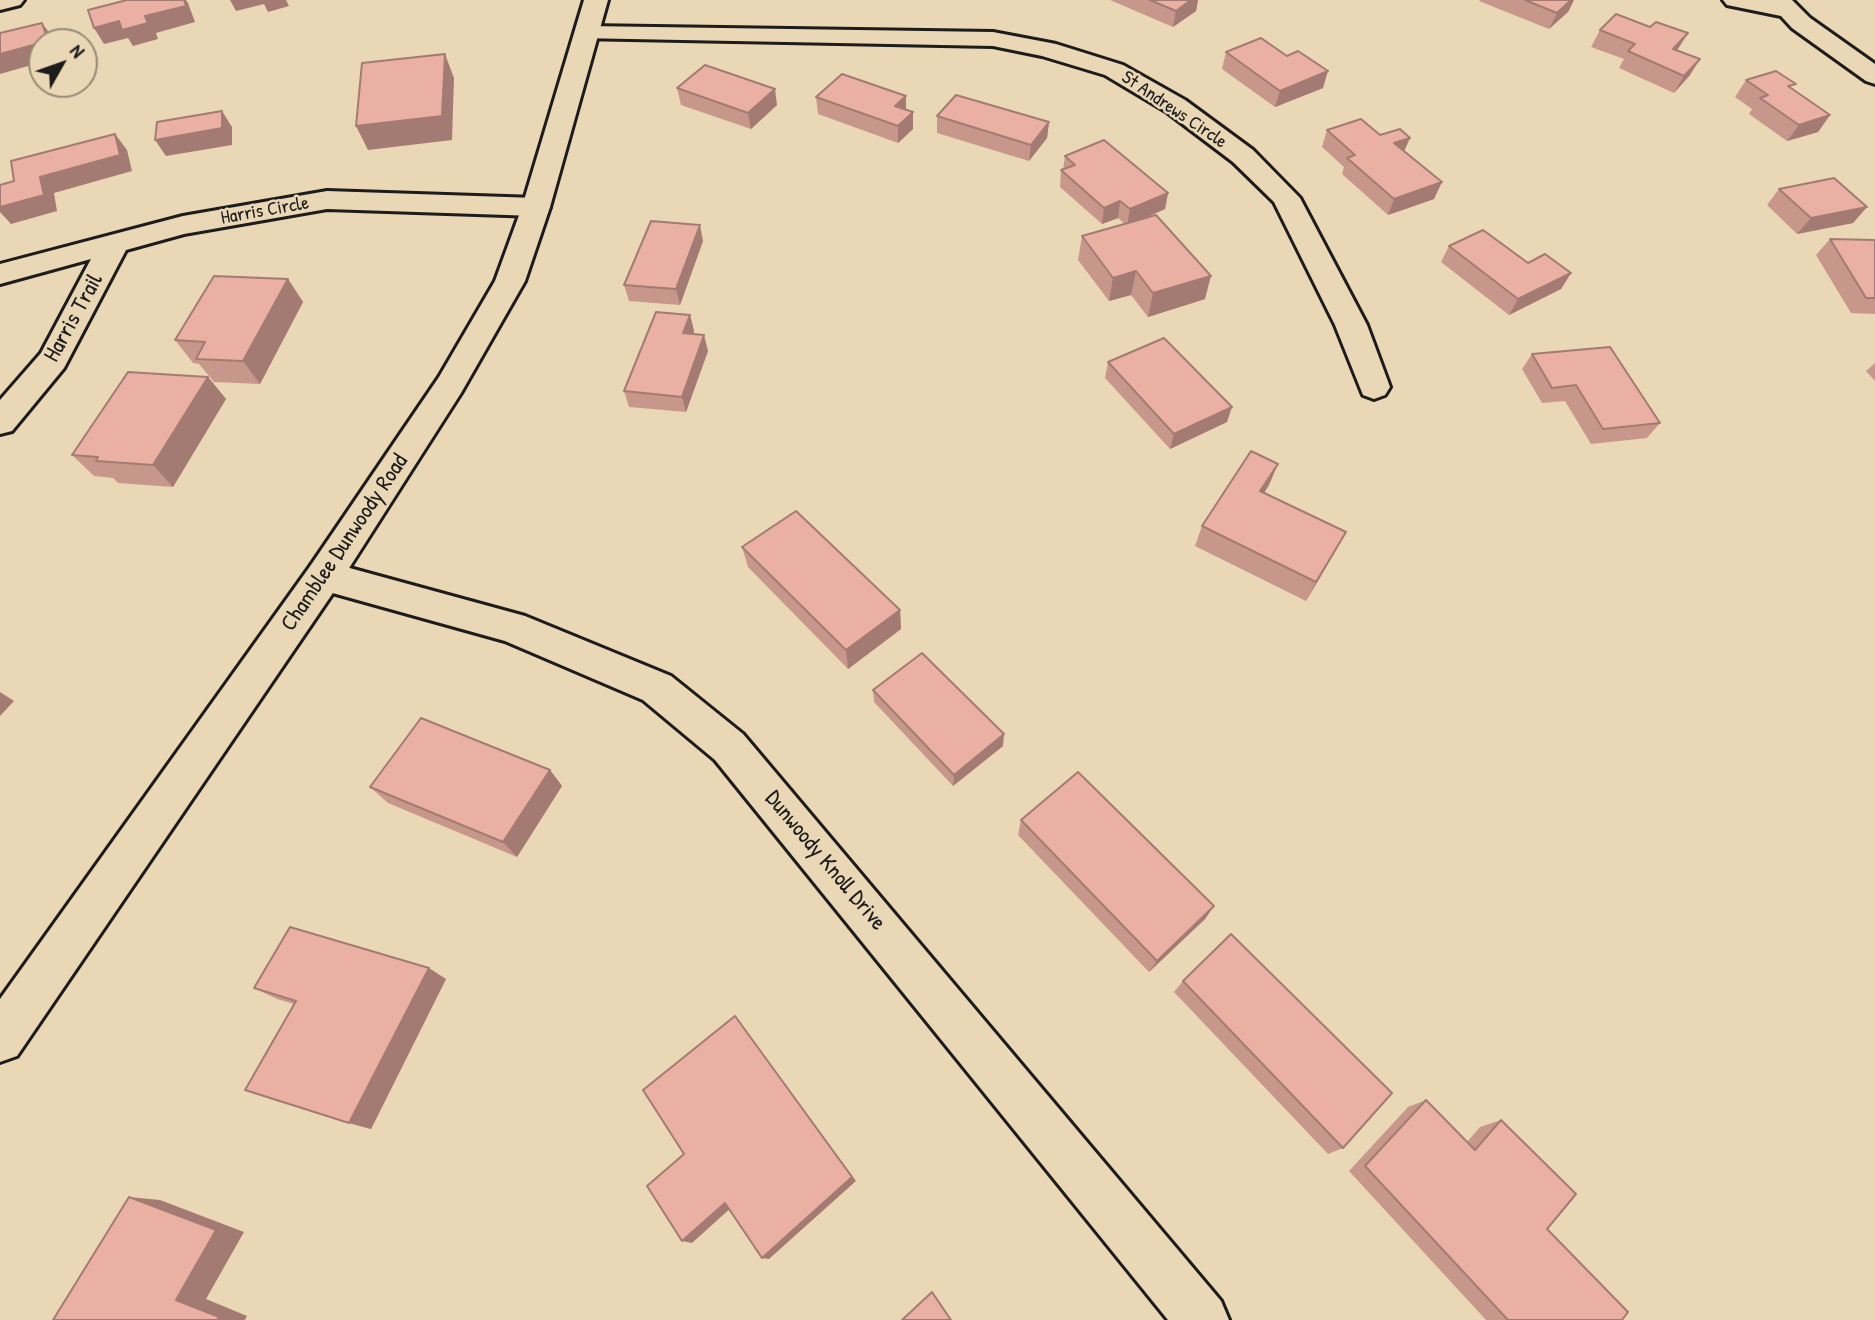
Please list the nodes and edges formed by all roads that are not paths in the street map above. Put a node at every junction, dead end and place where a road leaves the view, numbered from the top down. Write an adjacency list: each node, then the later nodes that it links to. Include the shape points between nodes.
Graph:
1 (12, 0): 3 (street)
2 (1735, 0): 4 (street)
3 (0, 3)
4 (1781, 5): 6 (street)
5 (591, 17): 7 (street, Chamblee Dunwoody Road); 10 (street, St Andrews Circle, via 993,39 1047,49 1114,70 1177,106 1243,156 1286,198 1351,325)
6 (1875, 76)
7 (536, 207): 8 (street, Harris Circle, via 327,200 183,225); 12 (street, Chamblee Dunwoody Road, via 504,292 450,385)
8 (116, 242): 9 (street, Harris Circle); 11 (street, Harris Trail, via 53,360)
9 (0, 274)
10 (1374, 387)
11 (0, 422)
12 (324, 576): 13 (street, Chamblee Dunwoody Road); 14 (street, Dunwoody Knoll Drive, via 512,627 657,688 729,747)
13 (0, 1039)
14 (1202, 1320)

